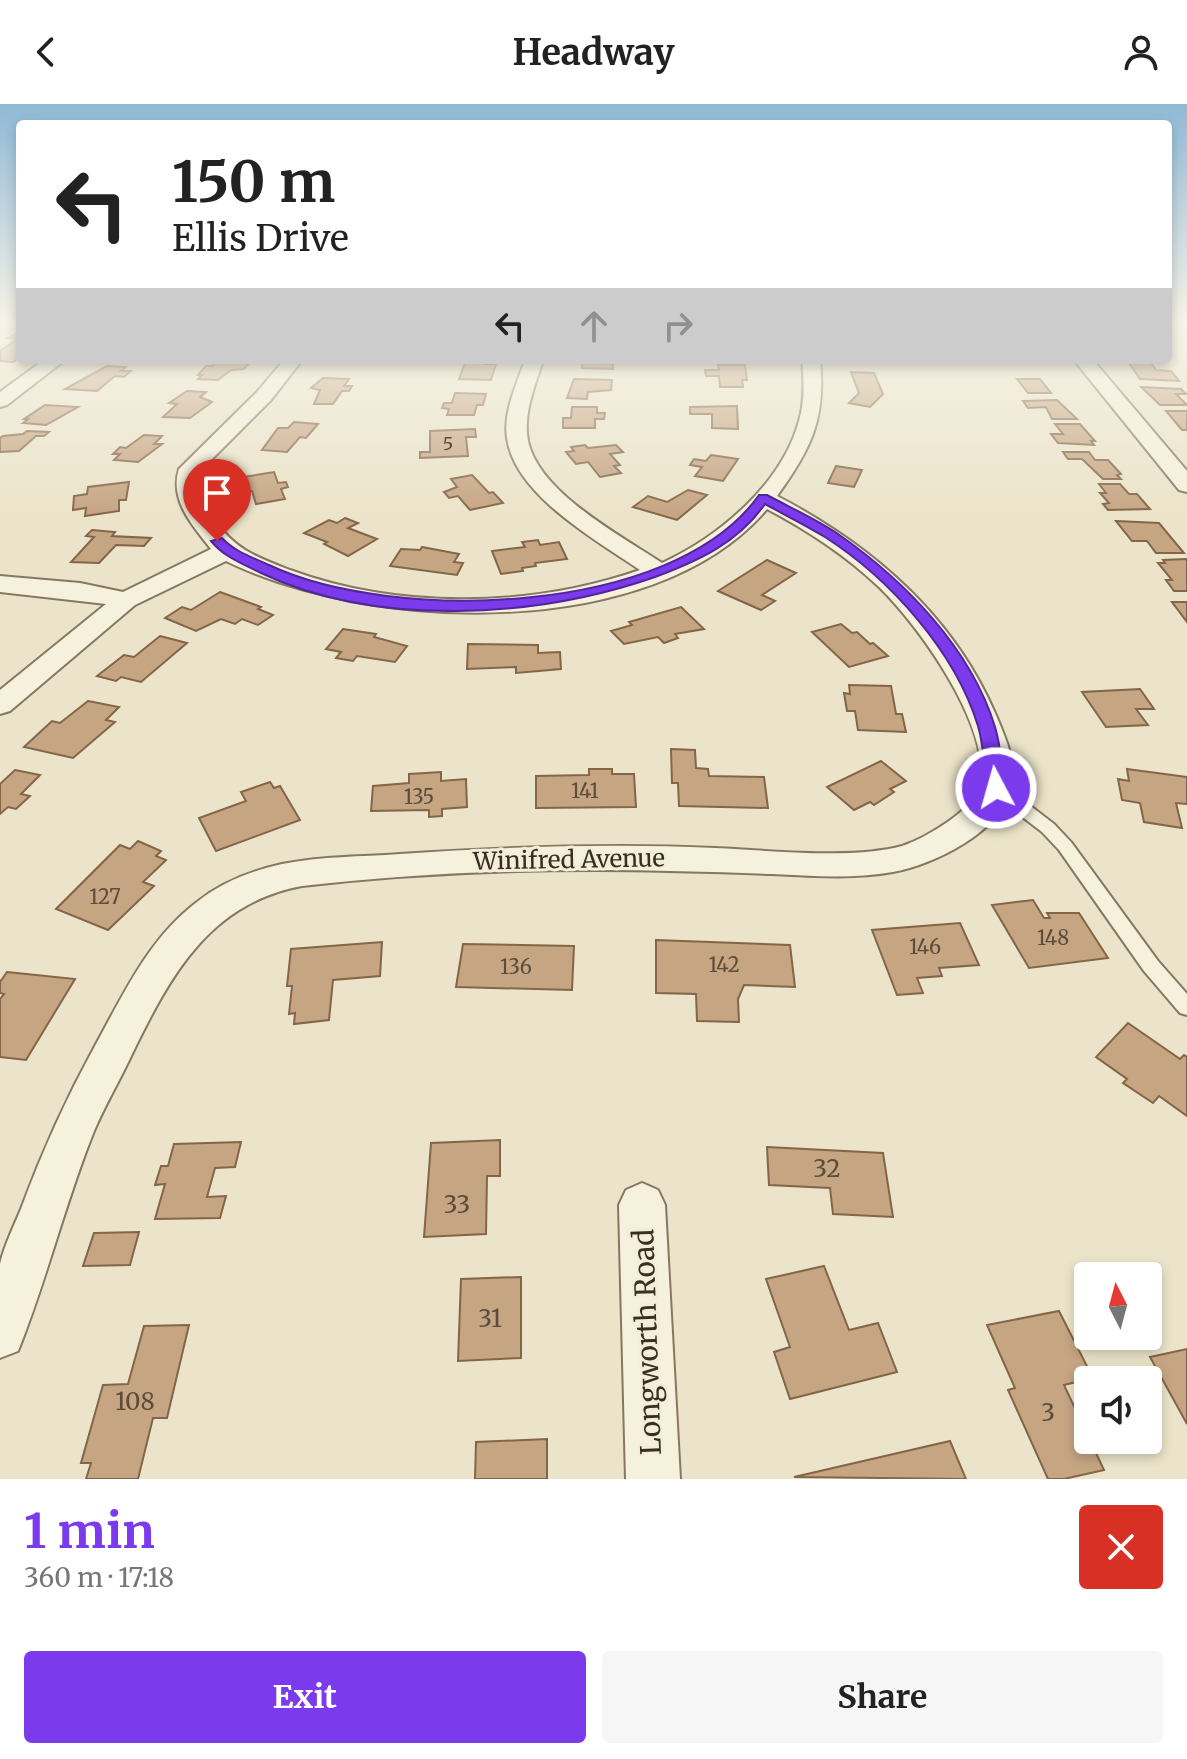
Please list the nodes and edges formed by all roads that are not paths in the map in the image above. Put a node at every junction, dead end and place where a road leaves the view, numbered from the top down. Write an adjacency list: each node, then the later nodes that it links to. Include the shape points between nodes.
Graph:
1 (19, 387): 6 (street)
2 (271, 387): 9 (street, via 185,480 196,513)
3 (527, 387): 10 (street, via 517,423 520,454 529,471 582,518)
4 (814, 387): 8 (street, via 808,425)
5 (1106, 387): 7 (street)
6 (0, 401)
7 (1187, 485)
8 (763, 498): 10 (street, via 724,540); 14 (street, via 831,535 869,564 941,640 987,727)
9 (227, 551): 10 (street, via 333,594 419,605 521,603 607,589); 12 (street)
10 (658, 571)
11 (0, 584): 12 (street)
12 (126, 600): 13 (street)
13 (0, 705)
14 (996, 788): 15 (lane, via 1065,846); 17 (street, Winifred Avenue, via 983,810 946,838 912,855 861,863 496,859 312,872 258,882 228,898 172,949 141,997 74,1130)
15 (1187, 1007)
16 (642, 1205): 18 (street, Longworth Road)
17 (0, 1333)
18 (653, 1479)

